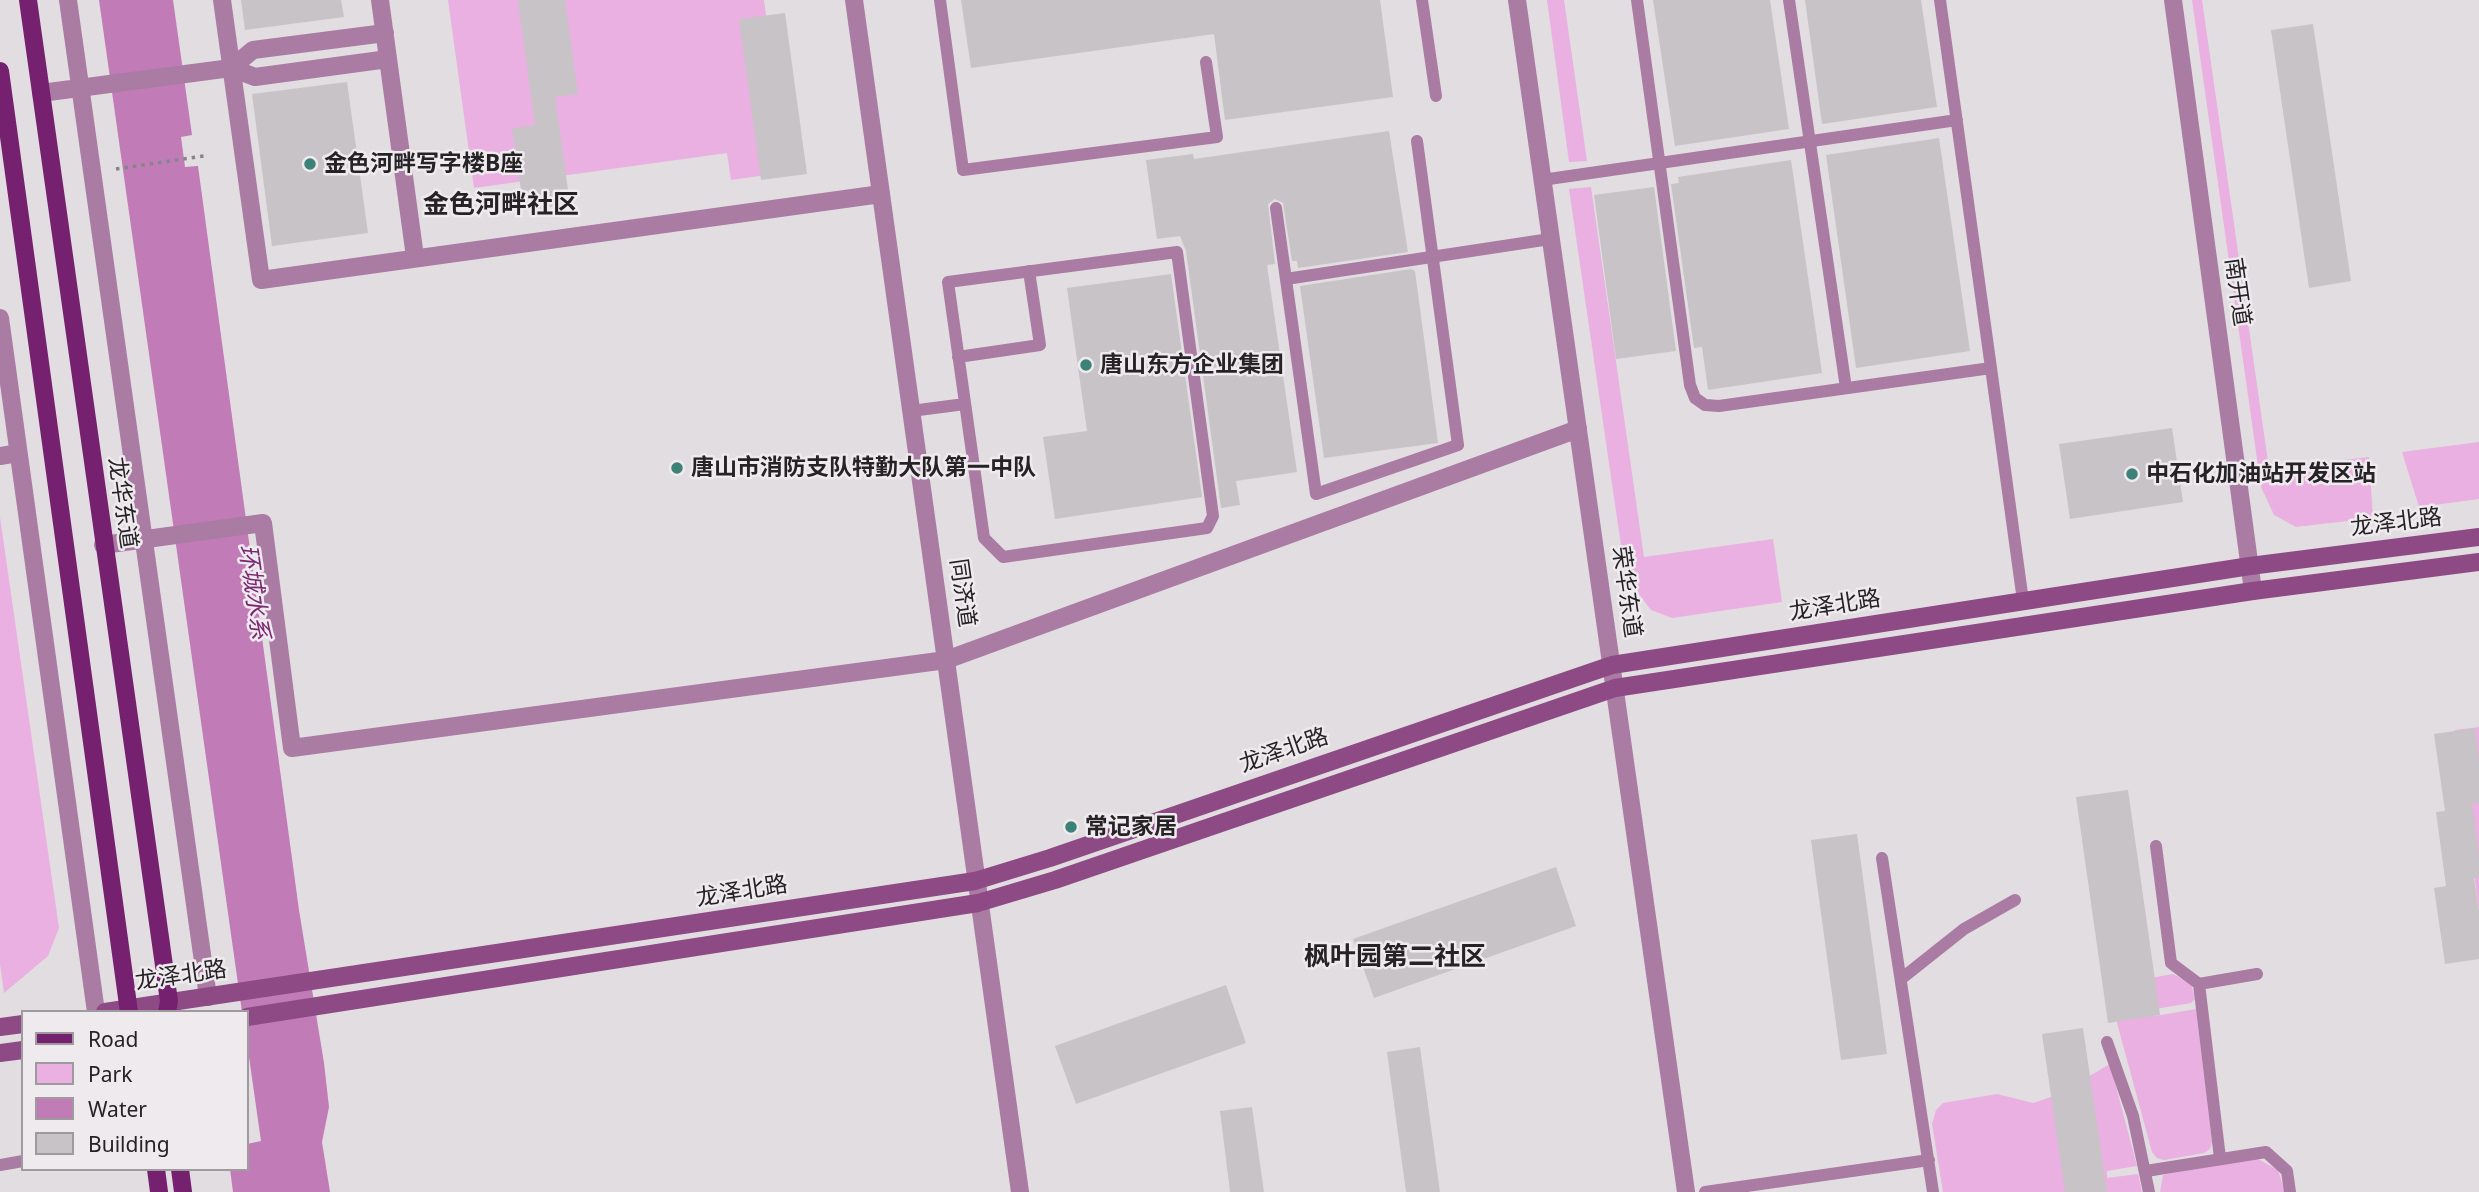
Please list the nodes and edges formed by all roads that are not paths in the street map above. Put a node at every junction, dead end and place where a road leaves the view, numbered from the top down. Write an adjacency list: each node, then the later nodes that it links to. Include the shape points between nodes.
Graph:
1 (28, 0): 19 (main road, 龙华东道)
2 (68, 0): 18 (street)
3 (222, 0): 16 (street)
4 (380, 0): 13 (street)
5 (854, 0): 26 (street, 同济道)
6 (940, 0): 15 (lane, via 963,170 1217,137)
7 (1422, 0): 20 (lane)
8 (1517, 0): 25 (street, 荣华东道)
9 (1637, 0): 24 (lane)
10 (1789, 0): 23 (lane)
11 (1940, 0): 21 (lane)
12 (2173, 0): 46 (street, 南开道)
13 (385, 33): 14 (street); 16 (street, via 253,50)
14 (388, 59): 16 (street, via 255,77); 29 (street)
15 (1206, 62)
16 (231, 68): 18 (street); 29 (street, via 261,280)
17 (0, 71): 63 (main road)
18 (81, 88): 19 (street); 43 (street)
19 (41, 93): 44 (main road, 龙华东道)
20 (1436, 96)
21 (1957, 120): 23 (lane); 35 (lane)
22 (1418, 141): 30 (lane)
23 (1810, 142): 24 (lane); 36 (lane)
24 (1660, 162): 25 (lane); 36 (lane, via 1695,398 1719,406)
25 (1542, 180): 28 (street, 荣华东道)
26 (881, 194): 29 (street); 38 (street, 同济道)
27 (1276, 208): 32 (lane)
28 (1550, 239): 30 (lane); 39 (street, 荣华东道)
29 (415, 257)
30 (1433, 257): 32 (lane); 32 (lane, via 1458,445 1316,494)
31 (1029, 271): 34 (lane, via 948,282); 34 (lane, via 1040,345); 37 (lane, via 1177,252 1213,516 1207,528 1003,557 984,538)
32 (1286, 279)
33 (0, 318): 40 (street)
34 (958, 357): 37 (lane)
35 (1992, 368): 36 (lane); 48 (lane)
36 (1846, 388)
37 (965, 404): 38 (lane)
38 (911, 411): 49 (street, 同济道)
39 (1578, 429): 49 (street); 50 (street, 荣华东道)
40 (18, 453): 41 (street); 62 (street)
41 (0, 456)
42 (2479, 537): 46 (main road, 龙泽北路)
43 (145, 539): 44 (street); 49 (street, via 263,523 292,748); 60 (street)
44 (103, 545): 61 (main road, 龙华东道)
45 (2479, 562): 47 (main road, 龙泽北路)
46 (2250, 566): 47 (street, 南开道); 48 (main road, 龙泽北路)
47 (2253, 590): 51 (main road, 龙泽北路)
48 (2023, 601): 50 (main road, 龙泽北路)
49 (946, 660): 54 (street, 同济道)
50 (1612, 665): 51 (street, 荣华东道); 54 (main road, 龙泽北路)
51 (1615, 688): 56 (main road, 龙泽北路); 80 (street, 荣华东道)
52 (2155, 846): 59 (lane, via 2171,963)
53 (1882, 858): 58 (lane)
54 (975, 881): 56 (street, 同济道); 60 (main road, 龙泽北路)
55 (2015, 900): 58 (lane, via 1964,929)
56 (978, 903): 64 (main road, 龙泽北路); 79 (street, 同济道)
57 (2257, 974): 59 (lane)
58 (1901, 979): 71 (lane)
59 (2199, 984): 70 (lane)
60 (208, 997): 61 (main road, 龙泽北路)
61 (168, 1007): 63 (main road, 龙泽北路)
62 (96, 1010)
63 (129, 1010)
64 (248, 1017)
65 (21, 1024): 66 (main road)
66 (0, 1027)
67 (2107, 1042): 76 (lane)
68 (21, 1050): 69 (main road)
69 (0, 1053)
70 (2220, 1158): 76 (lane); 84 (lane, via 2266,1152 2287,1171)
71 (1929, 1160): 81 (lane); 82 (lane)
72 (21, 1161): 73 (lane)
73 (0, 1165)
74 (156, 1171): 77 (main road)
75 (180, 1171): 78 (main road)
76 (2146, 1171): 83 (lane)
77 (159, 1192)
78 (183, 1192)
79 (1020, 1192)
80 (1686, 1192)
81 (1705, 1192)
82 (1933, 1192)
83 (2149, 1192)
84 (2290, 1192)

